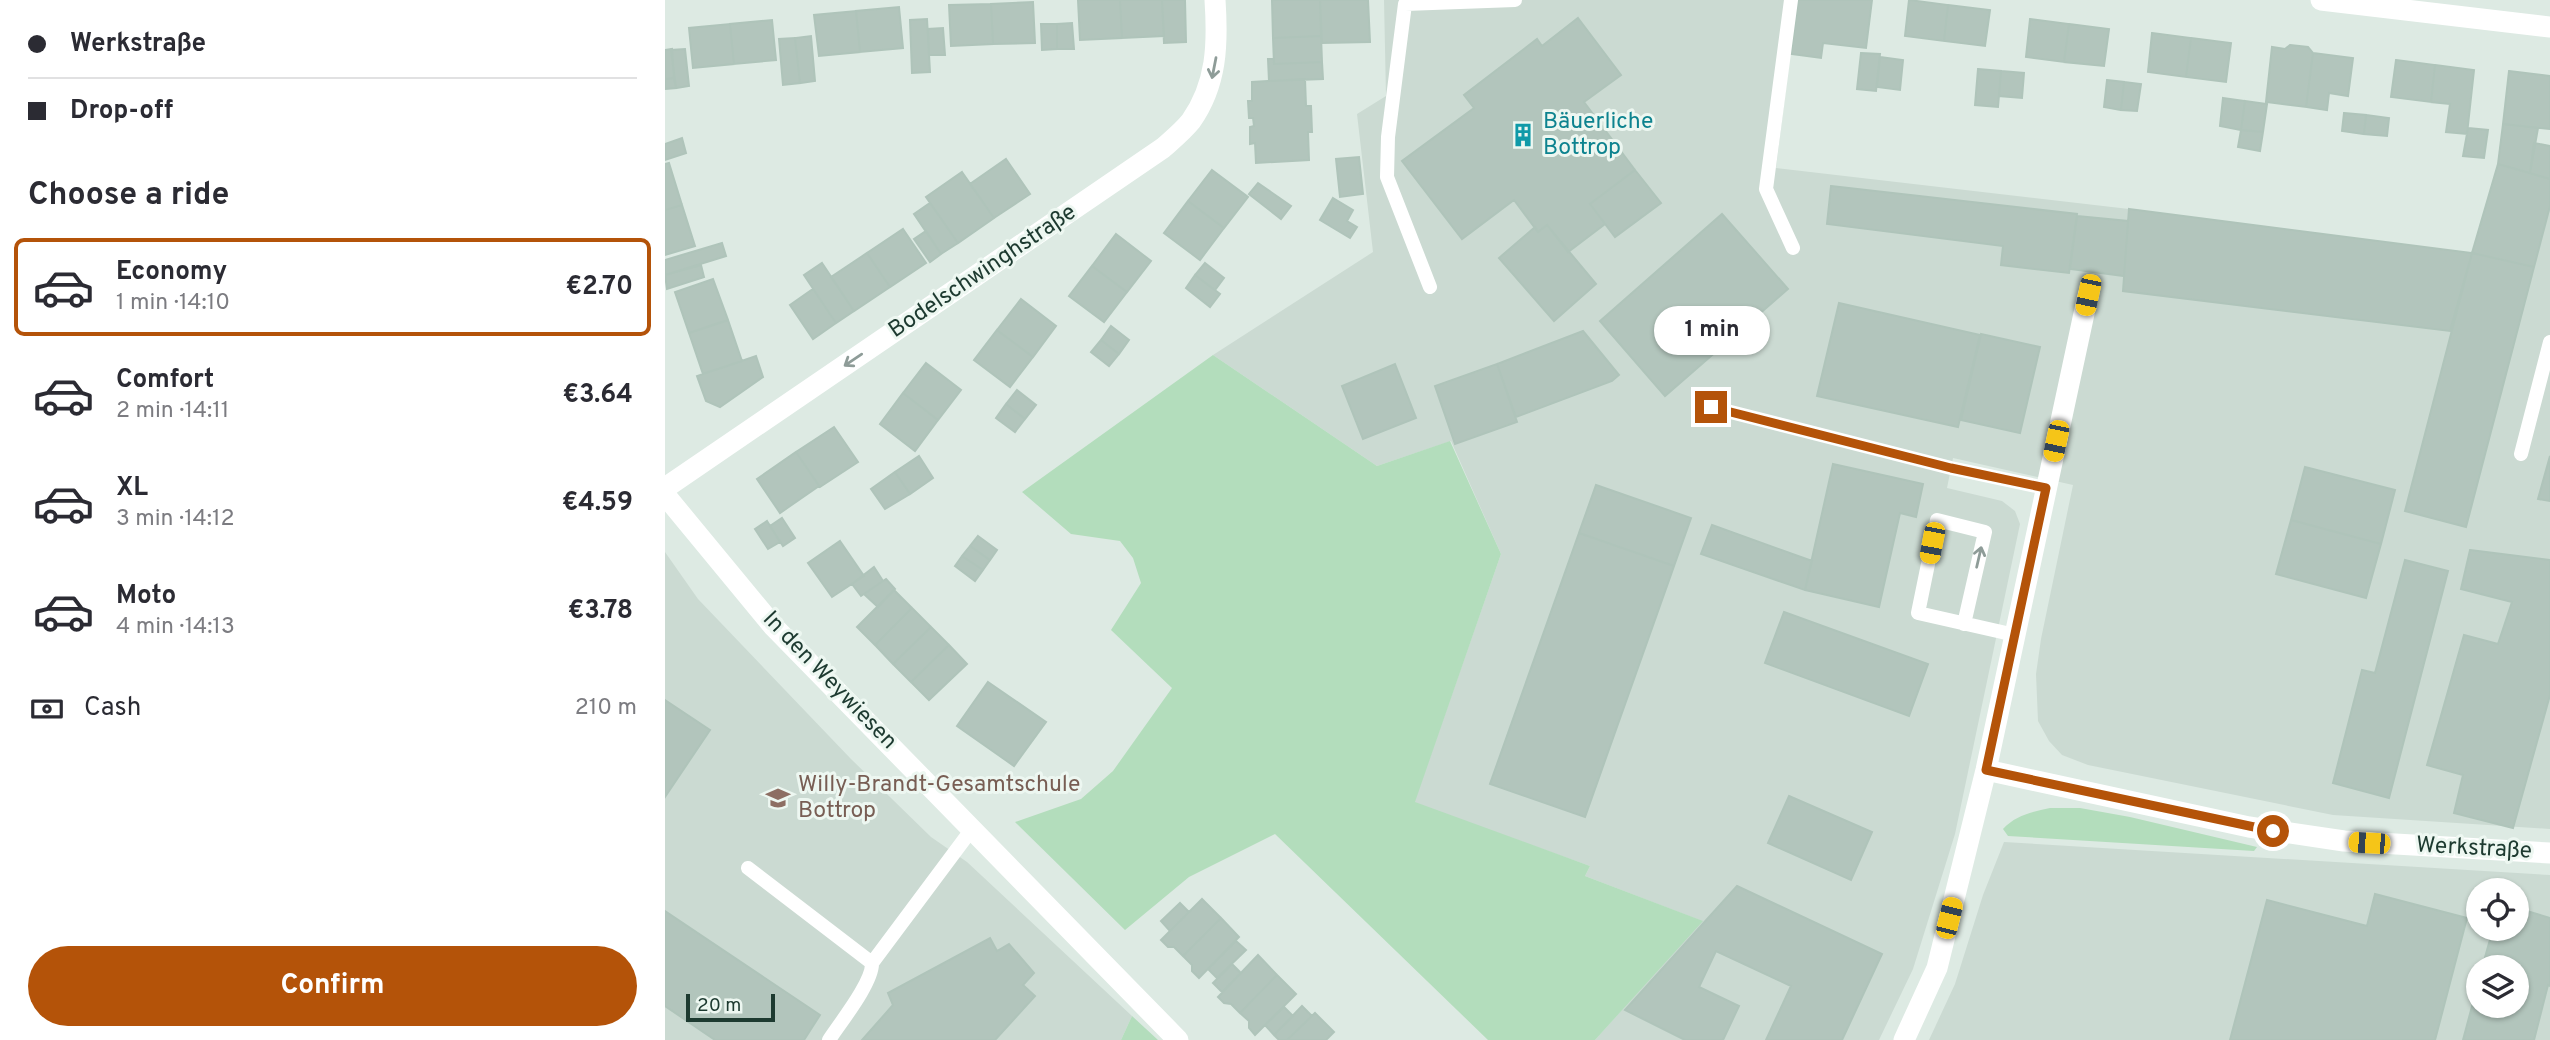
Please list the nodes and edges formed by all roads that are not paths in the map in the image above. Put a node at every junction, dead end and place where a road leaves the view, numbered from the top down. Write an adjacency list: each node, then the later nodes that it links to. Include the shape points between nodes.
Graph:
1 (1216, 0): 12 (street, Bodelschwinghstraße, one-way to 12, via 1212,79 1189,123 1163,148)
2 (1515, 0): 7 (lane, via 1405,4 1387,177)
3 (1791, 0): 6 (lane, via 1766,189)
4 (2321, 0): 5 (street)
5 (2550, 27)
6 (1793, 248)
7 (1430, 287)
8 (2088, 295): 13 (street)
9 (2550, 342): 11 (lane)
10 (1711, 407): 13 (lane)
11 (2521, 454)
12 (665, 488)
13 (2046, 488): 16 (street)
14 (665, 495): 18 (street, In den Weywiesen, via 774,627)
15 (1963, 624): 15 (lane, one-way to 15, via 1985,532 1937,520 1918,613); 16 (lane)
16 (2015, 635): 17 (street)
17 (1986, 770): 19 (street, Werkstraße, via 2249,827 2344,841); 24 (street, via 1937,968)
18 (972, 829): 21 (lane); 23 (street, In den Weywiesen)
19 (2550, 853)
20 (748, 869): 21 (lane)
21 (873, 963): 22 (lane, via 862,990)
22 (829, 1040)
23 (1178, 1040)
24 (1903, 1040)

